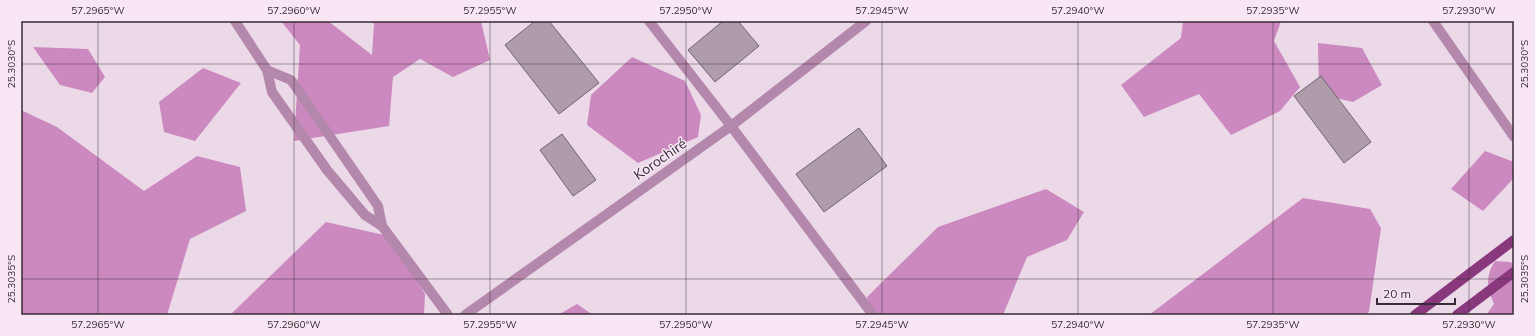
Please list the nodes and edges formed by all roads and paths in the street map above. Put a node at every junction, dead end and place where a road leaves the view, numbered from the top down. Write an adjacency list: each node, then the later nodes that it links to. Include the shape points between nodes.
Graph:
1 (235, 21): 5 (street)
2 (650, 21): 6 (street)
3 (866, 21): 6 (street, Korochiré)
4 (1432, 21): 7 (street)
5 (267, 70): 8 (street, via 272,92 327,170 365,215); 8 (street, via 291,80 378,206)
6 (731, 126): 12 (street, Korochiré); 13 (street)
7 (1514, 137)
8 (382, 226): 11 (street)
9 (1514, 240): 14 (main road)
10 (1514, 272): 15 (main road)
11 (448, 315)
12 (465, 315)
13 (873, 315)
14 (1415, 315)
15 (1457, 315)

